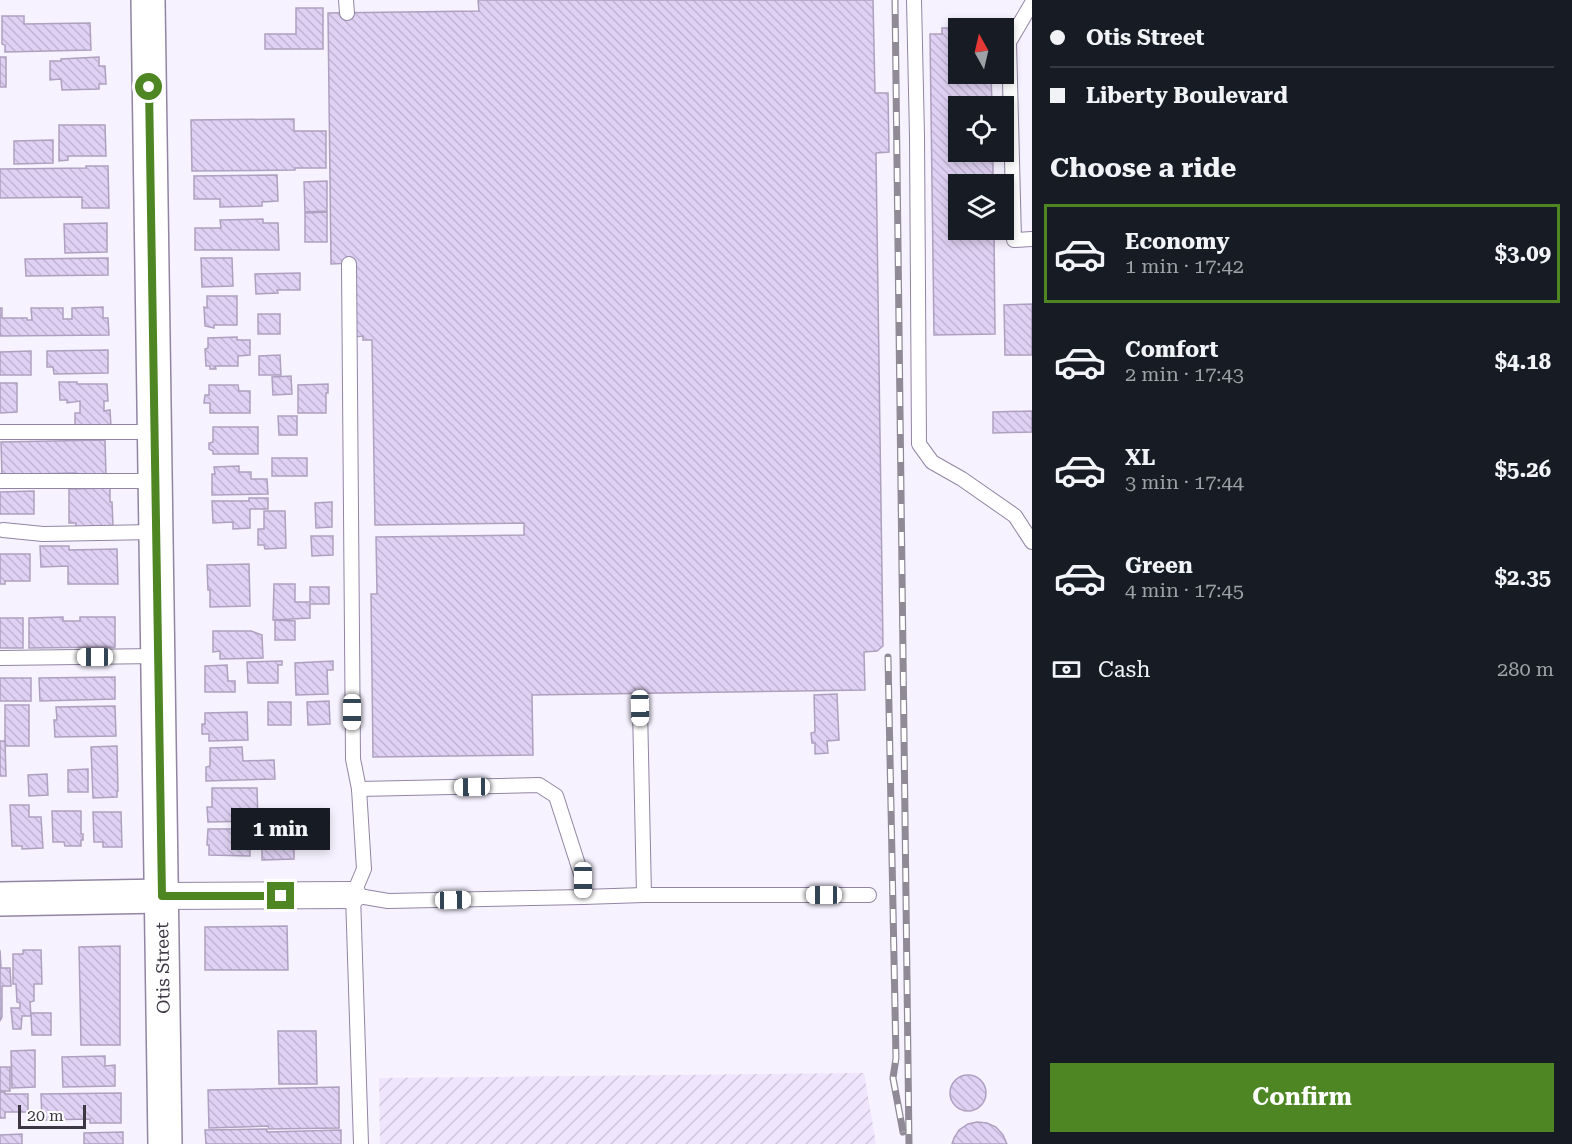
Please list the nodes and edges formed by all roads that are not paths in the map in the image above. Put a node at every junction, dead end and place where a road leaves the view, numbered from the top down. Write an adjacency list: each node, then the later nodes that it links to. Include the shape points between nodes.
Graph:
1 (148, 0): 7 (main road, Otis Street)
2 (914, 0): 12 (lane, via 919,444 932,462 1015,516)
3 (1032, 3): 4 (lane, via 1009,42 1014,240)
4 (1032, 239)
5 (349, 264): 16 (lane, via 353,759)
6 (0, 432): 7 (lane)
7 (154, 432): 9 (main road, Otis Street)
8 (0, 481): 9 (lane)
9 (155, 481): 11 (main road, Otis Street)
10 (3, 530): 11 (lane, via 43,534)
11 (156, 532): 13 (main road, Otis Street)
12 (1032, 542)
13 (158, 656): 14 (lane); 20 (main road, Otis Street)
14 (0, 658)
15 (640, 708): 18 (lane)
16 (359, 789): 17 (lane, via 364,869); 21 (lane, via 539,785 556,796 583,880)
17 (352, 895): 20 (street); 21 (lane, via 388,901); 24 (lane)
18 (644, 895): 19 (lane); 21 (lane)
19 (869, 895)
20 (162, 896): 22 (main road); 23 (main road, Otis Street)
21 (583, 897)
22 (0, 899)
23 (165, 1144)
24 (361, 1144)

